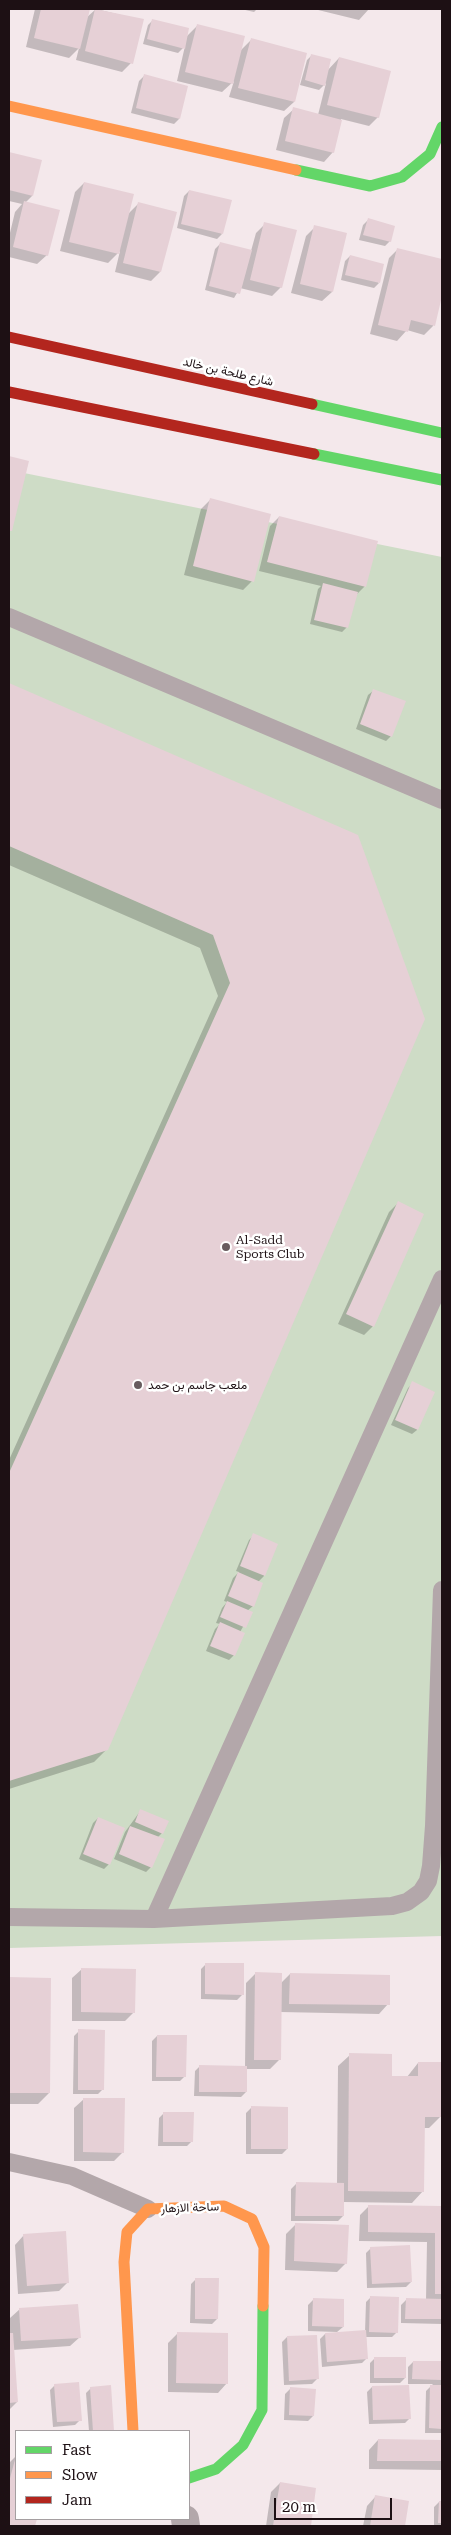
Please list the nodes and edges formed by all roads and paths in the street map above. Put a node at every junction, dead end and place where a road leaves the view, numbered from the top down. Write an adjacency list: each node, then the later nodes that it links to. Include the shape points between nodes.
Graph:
1 (9, 106): 2 (street, via 370,186 402,177 430,154)
2 (442, 127)
3 (9, 337): 5 (street, شارع طلحة بن خالد)
4 (9, 392): 6 (street)
5 (442, 433)
6 (442, 480)
7 (9, 617): 8 (lane)
8 (442, 800)
9 (442, 1279): 13 (lane)
10 (442, 1590): 11 (lane)
11 (441, 1709): 13 (lane, via 431,1866 421,1892 407,1902 392,1906)
12 (9, 1917): 13 (lane)
13 (154, 1919)
14 (9, 2162): 15 (lane, via 72,2176)
15 (148, 2209): 16 (street, ساحة الازهار, via 127,2232 124,2262); 17 (street, ساحة الازهار, via 224,2206 252,2219 264,2247 262,2410 243,2445 216,2469)
16 (133, 2430)
17 (190, 2478)

